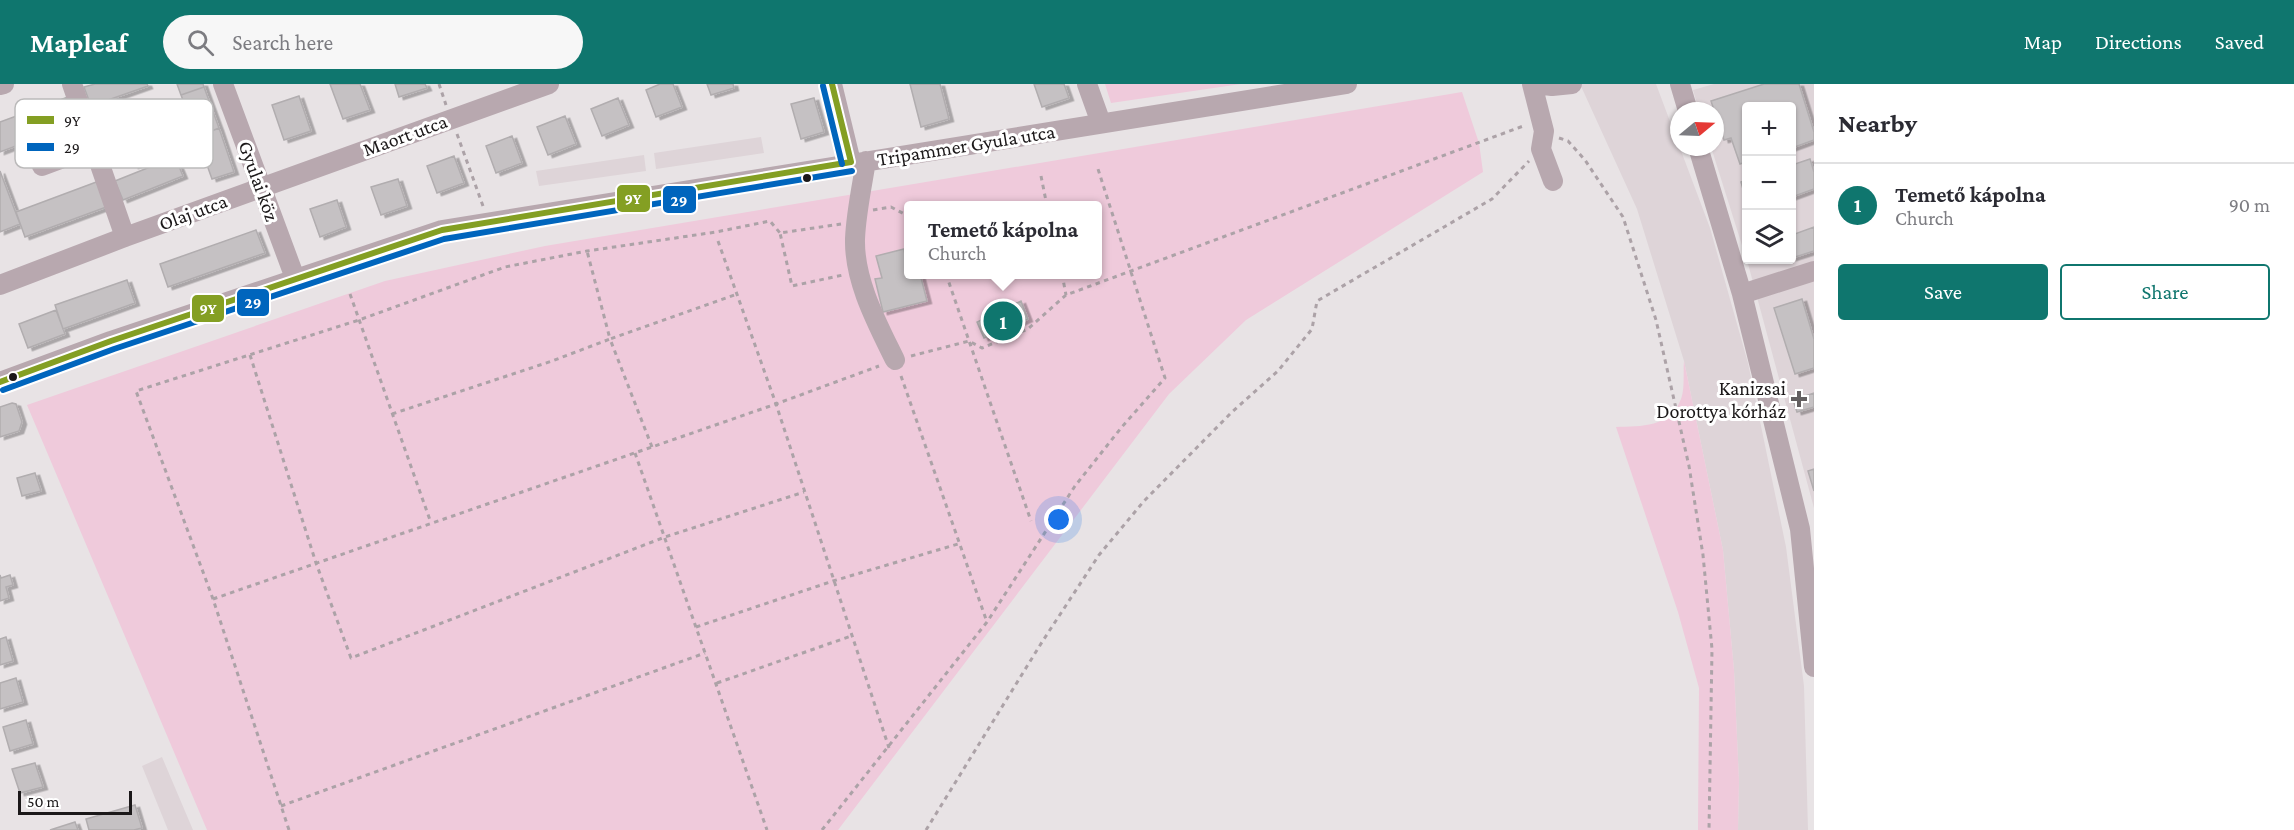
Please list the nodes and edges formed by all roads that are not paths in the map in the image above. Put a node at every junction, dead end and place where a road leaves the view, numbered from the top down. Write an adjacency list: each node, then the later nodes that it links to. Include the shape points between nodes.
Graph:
1 (72, 84): 10 (street)
2 (223, 84): 17 (street, Gyulai köz)
3 (549, 84): 17 (street, Maort utca)
4 (832, 84): 14 (street)
5 (1088, 84): 12 (street)
6 (1347, 84): 12 (street, Tripammer Gyula utca)
7 (1534, 84): 9 (street); 16 (street)
8 (1680, 84): 11 (street)
9 (1568, 85)
10 (77, 99)
11 (1685, 102)
12 (1101, 123): 14 (street, Tripammer Gyula utca)
13 (1701, 156): 22 (street)
14 (858, 162): 20 (street, Tripammer Gyula utca, via 442,230); 23 (street, via 855,240 859,271 874,318)
15 (100, 168): 18 (street)
16 (1553, 181)
17 (261, 187): 18 (street, Olaj utca); 20 (street, Gyulai köz)
18 (125, 237): 21 (street, Olaj utca)
19 (1814, 272): 22 (street)
20 (295, 279): 24 (street, Tripammer Gyula utca)
21 (0, 285)
22 (1742, 294): 25 (street)
23 (895, 360)
24 (0, 382)
25 (1807, 527): 26 (street)
26 (1814, 668)

